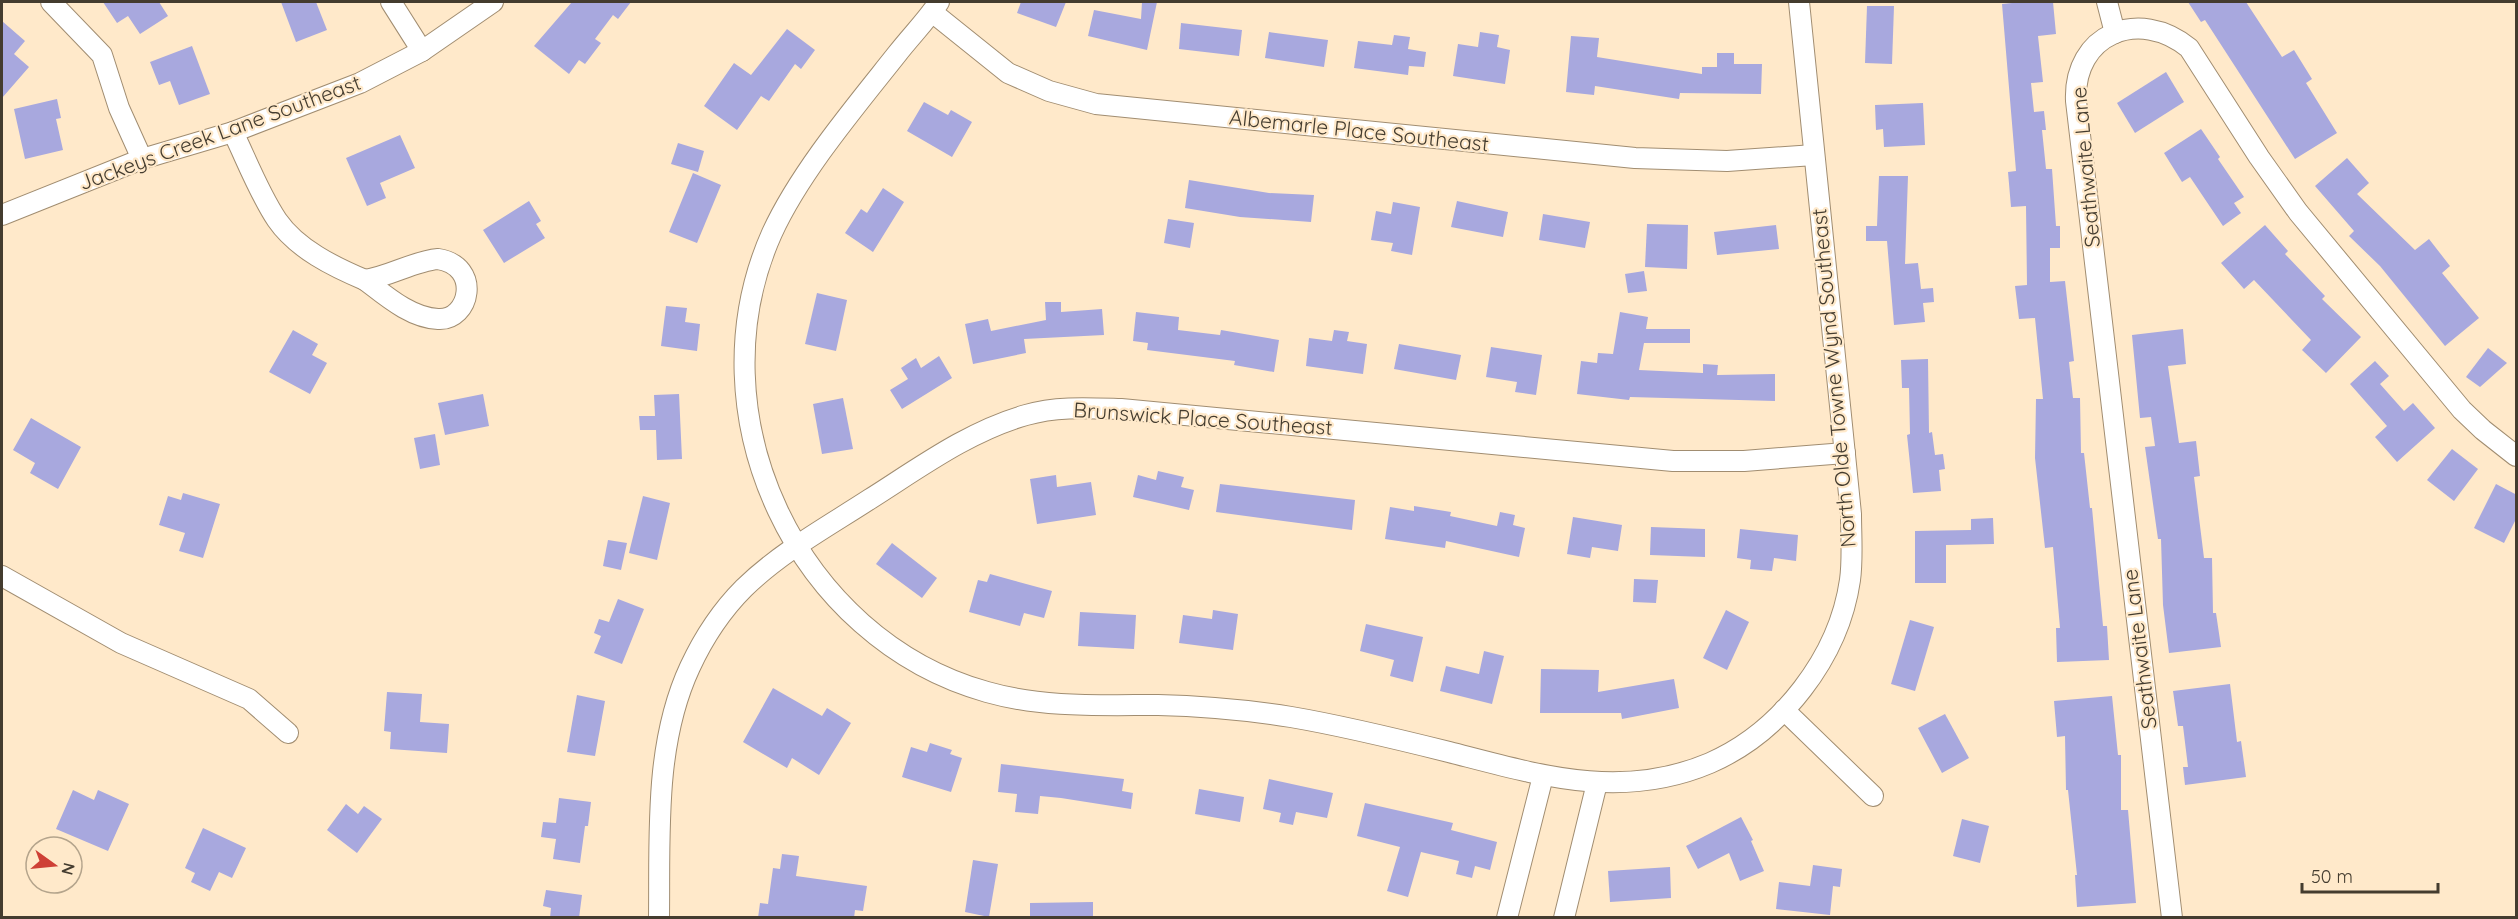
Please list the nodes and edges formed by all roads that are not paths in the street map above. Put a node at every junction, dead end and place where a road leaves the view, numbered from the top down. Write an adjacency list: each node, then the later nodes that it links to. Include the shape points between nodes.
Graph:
1 (51, 2): 11 (street, via 102,55 119,108)
2 (391, 2): 8 (street)
3 (493, 2): 8 (street, Jackeys Creek Lane Southeast)
4 (1799, 2): 10 (street, North Olde Towne Wynd Southeast)
5 (2107, 2): 7 (street)
6 (936, 7): 10 (street, Albemarle Place Southeast, via 1008,73 1049,91 1096,104 1635,158 1727,161); 16 (street, North Olde Towne Wynd Southeast, via 804,176 776,226 760,267 746,331 744,361 750,422 763,477)
7 (2115, 33): 15 (street, Seathwaite Lane, via 2139,29 2163,32 2189,48 2304,219 2462,410); 26 (street, Seathwaite Lane, via 2088,52 2077,76 2076,101)
8 (422, 51): 9 (street, Jackeys Creek Lane Southeast, via 360,83)
9 (233, 132): 11 (street, Jackeys Creek Lane Southeast); 13 (street, via 278,221 313,253)
10 (1814, 155): 14 (street, North Olde Towne Wynd Southeast)
11 (142, 159): 12 (street, Jackeys Creek Lane Southeast)
12 (2, 215)
13 (365, 280): 13 (street, via 404,308 436,319 455,315 466,294 463,273 449,261 438,259)
14 (1845, 453): 16 (street, Brunswick Place Southeast, via 1673,461 1154,411 1058,409 1026,414 968,440); 18 (street, North Olde Towne Wynd Southeast, via 1852,553 1844,607 1820,662)
15 (2517, 456)
16 (795, 546): 20 (street, North Olde Towne Wynd Southeast, via 846,609 888,644 941,675 990,693 1070,705 1205,707 1289,717 1394,738); 23 (street, Brunswick Place Southeast, via 743,589 725,611 690,666 679,696 663,779)
17 (2, 576): 19 (street, via 121,643 249,699)
18 (1784, 710): 21 (street, North Olde Towne Wynd Southeast, via 1737,750 1689,771 1656,779); 22 (street)
19 (288, 733)
20 (1543, 776): 21 (street, North Olde Towne Wynd Southeast); 24 (street)
21 (1597, 783): 25 (street)
22 (1873, 796)
23 (659, 918)
24 (1507, 918)
25 (1564, 918)
26 (2172, 918)

